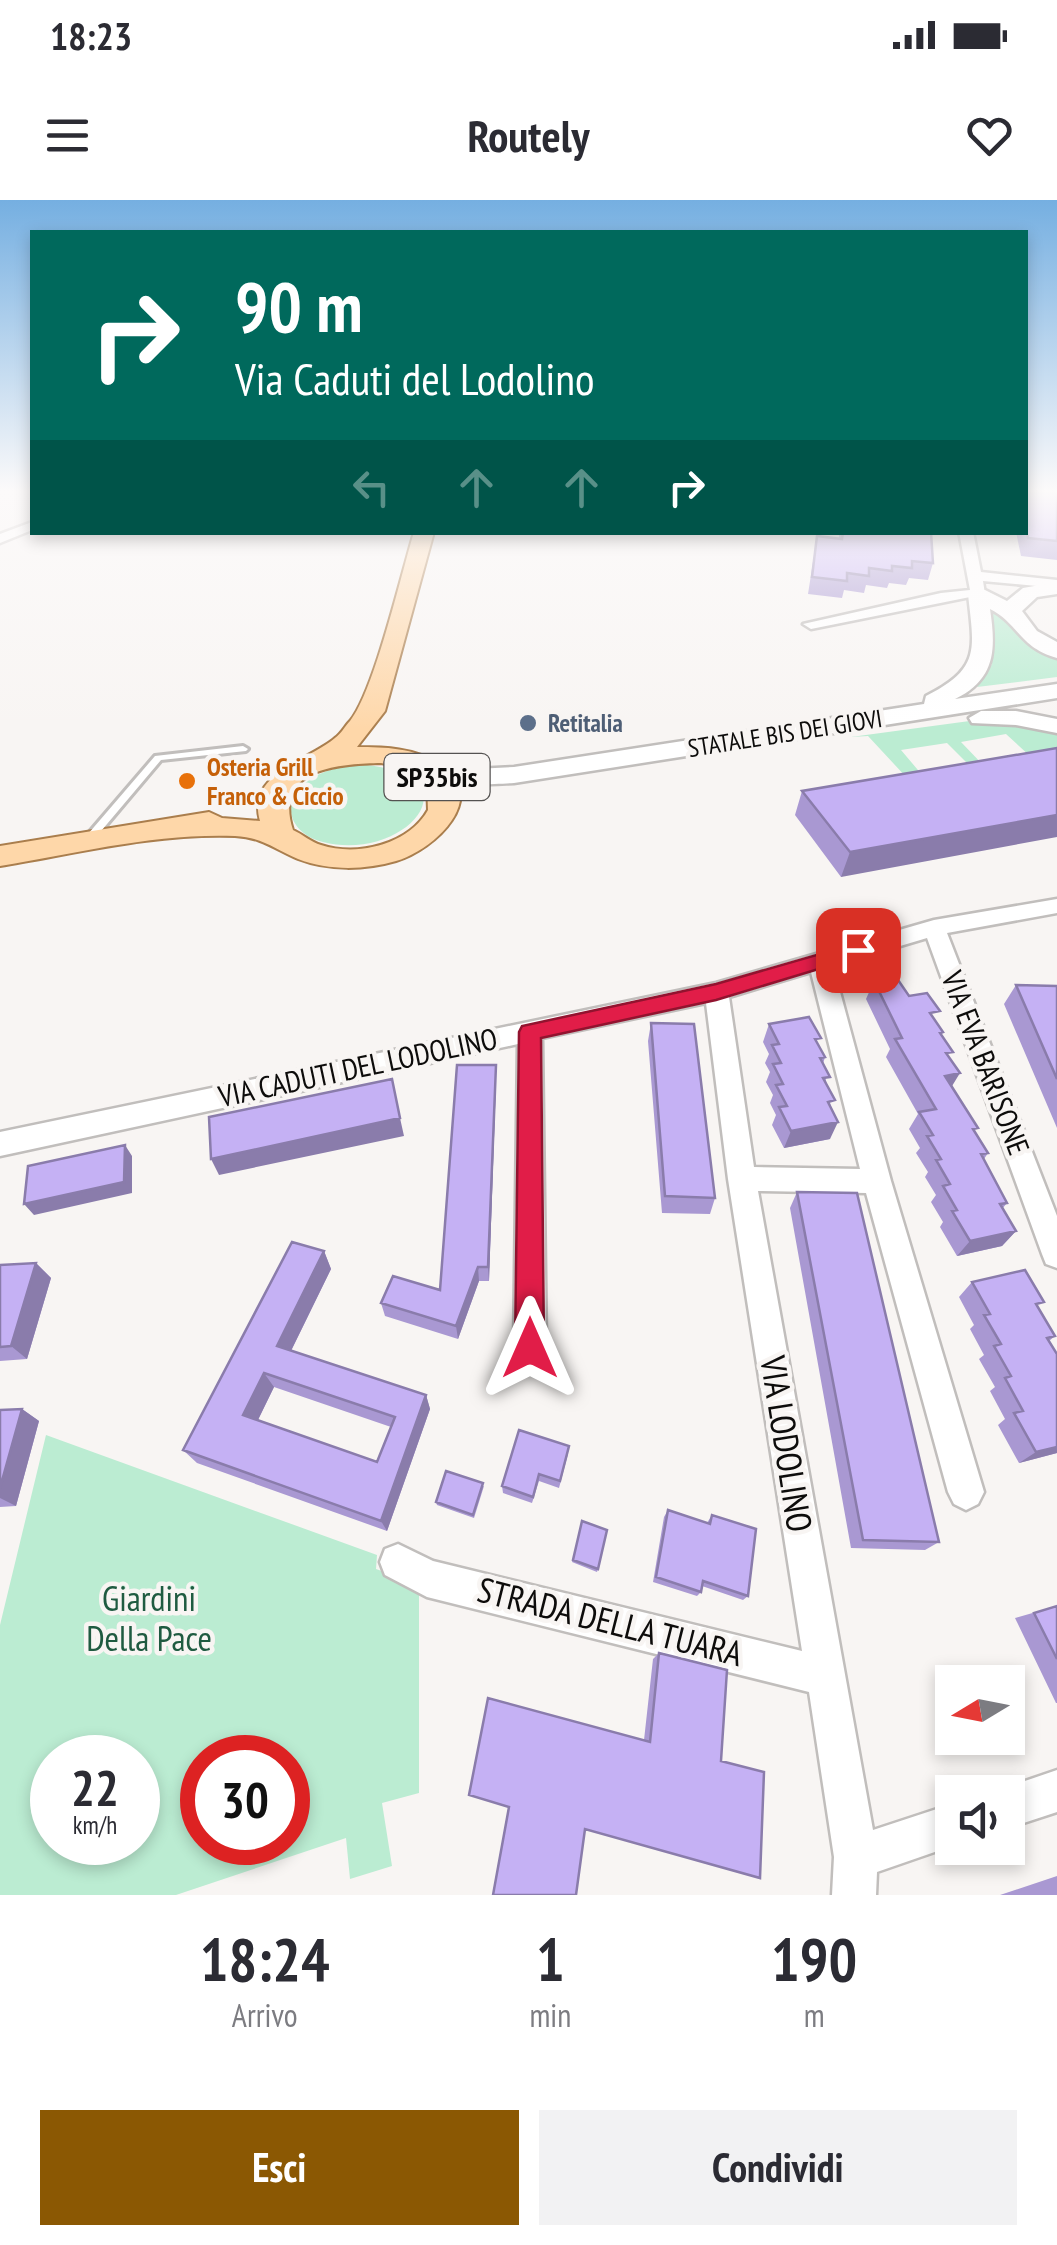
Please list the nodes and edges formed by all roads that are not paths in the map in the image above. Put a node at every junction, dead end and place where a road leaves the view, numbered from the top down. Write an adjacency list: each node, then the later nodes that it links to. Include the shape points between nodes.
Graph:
1 (413, 571): 9 (main road)
2 (973, 571): 3 (street)
3 (976, 585): 4 (street); 5 (main road); 6 (street); 10 (main road, via 985,653 979,670 964,688)
4 (1057, 586): 5 (main road, via 1026,593)
5 (1011, 611): 7 (main road, via 1029,636)
6 (811, 624)
7 (1057, 652)
8 (1057, 691): 10 (main road, STATALE BIS DEI GIOVI / SP35bis)
9 (372, 712): 14 (main road); 15 (main road, via 345,744)
10 (904, 714): 12 (main road, STATALE BIS DEI GIOVI / SP35bis)
11 (1057, 726): 12 (main road, via 965,718 812,739)
12 (736, 740): 17 (main road, STATALE BIS DEI GIOVI / SP35bis)
13 (243, 749): 22 (lane, via 158,758)
14 (393, 754): 15 (main road, STATALE BIS DEI GIOVI / SP35bis); 16 (main road, STATALE BIS DEI GIOVI / SP35bis)
15 (316, 762): 18 (main road, STATALE BIS DEI GIOVI / SP35bis)
16 (431, 771): 17 (main road, STATALE BIS DEI GIOVI / SP35bis); 19 (main road, SP35bis, via 446,792)
17 (514, 775): 19 (main road, STATALE BIS DEI GIOVI / SP35bis)
18 (274, 795): 20 (main road, STATALE BIS DEI GIOVI / SP35bis); 21 (main road, via 272,822)
19 (446, 805): 21 (main road, STATALE BIS DEI GIOVI / SP35bis, via 423,836 374,856 318,855)
20 (184, 828): 21 (main road, STATALE BIS DEI GIOVI / SP35bis); 22 (main road, STATALE BIS DEI GIOVI / SP35bis)
21 (279, 834)
22 (86, 843): 23 (main road, STATALE BIS DEI GIOVI / SP35bis)
23 (0, 856)
24 (1057, 906): 25 (street)
25 (934, 928): 26 (street); 32 (street, VIA EVA BARISONE)
26 (820, 961): 27 (street); 31 (street)
27 (716, 992): 28 (street, VIA CADUTI DEL LODOLINO); 30 (street, VIA LODOLINO)
28 (530, 1032): 29 (street, VIA CADUTI DEL LODOLINO); 33 (street)
29 (0, 1144)
30 (742, 1179): 31 (street); 36 (street, VIA LODOLINO)
31 (877, 1181): 34 (street)
32 (1057, 1254)
33 (530, 1348)
34 (966, 1492)
35 (398, 1562): 36 (street, STRADA DELLA TUARA, via 428,1578)
36 (824, 1676): 40 (street, VIA LODOLINO)
37 (1057, 1791): 38 (street)
38 (1025, 1801)
39 (935, 1834): 40 (street)
40 (855, 1876)

